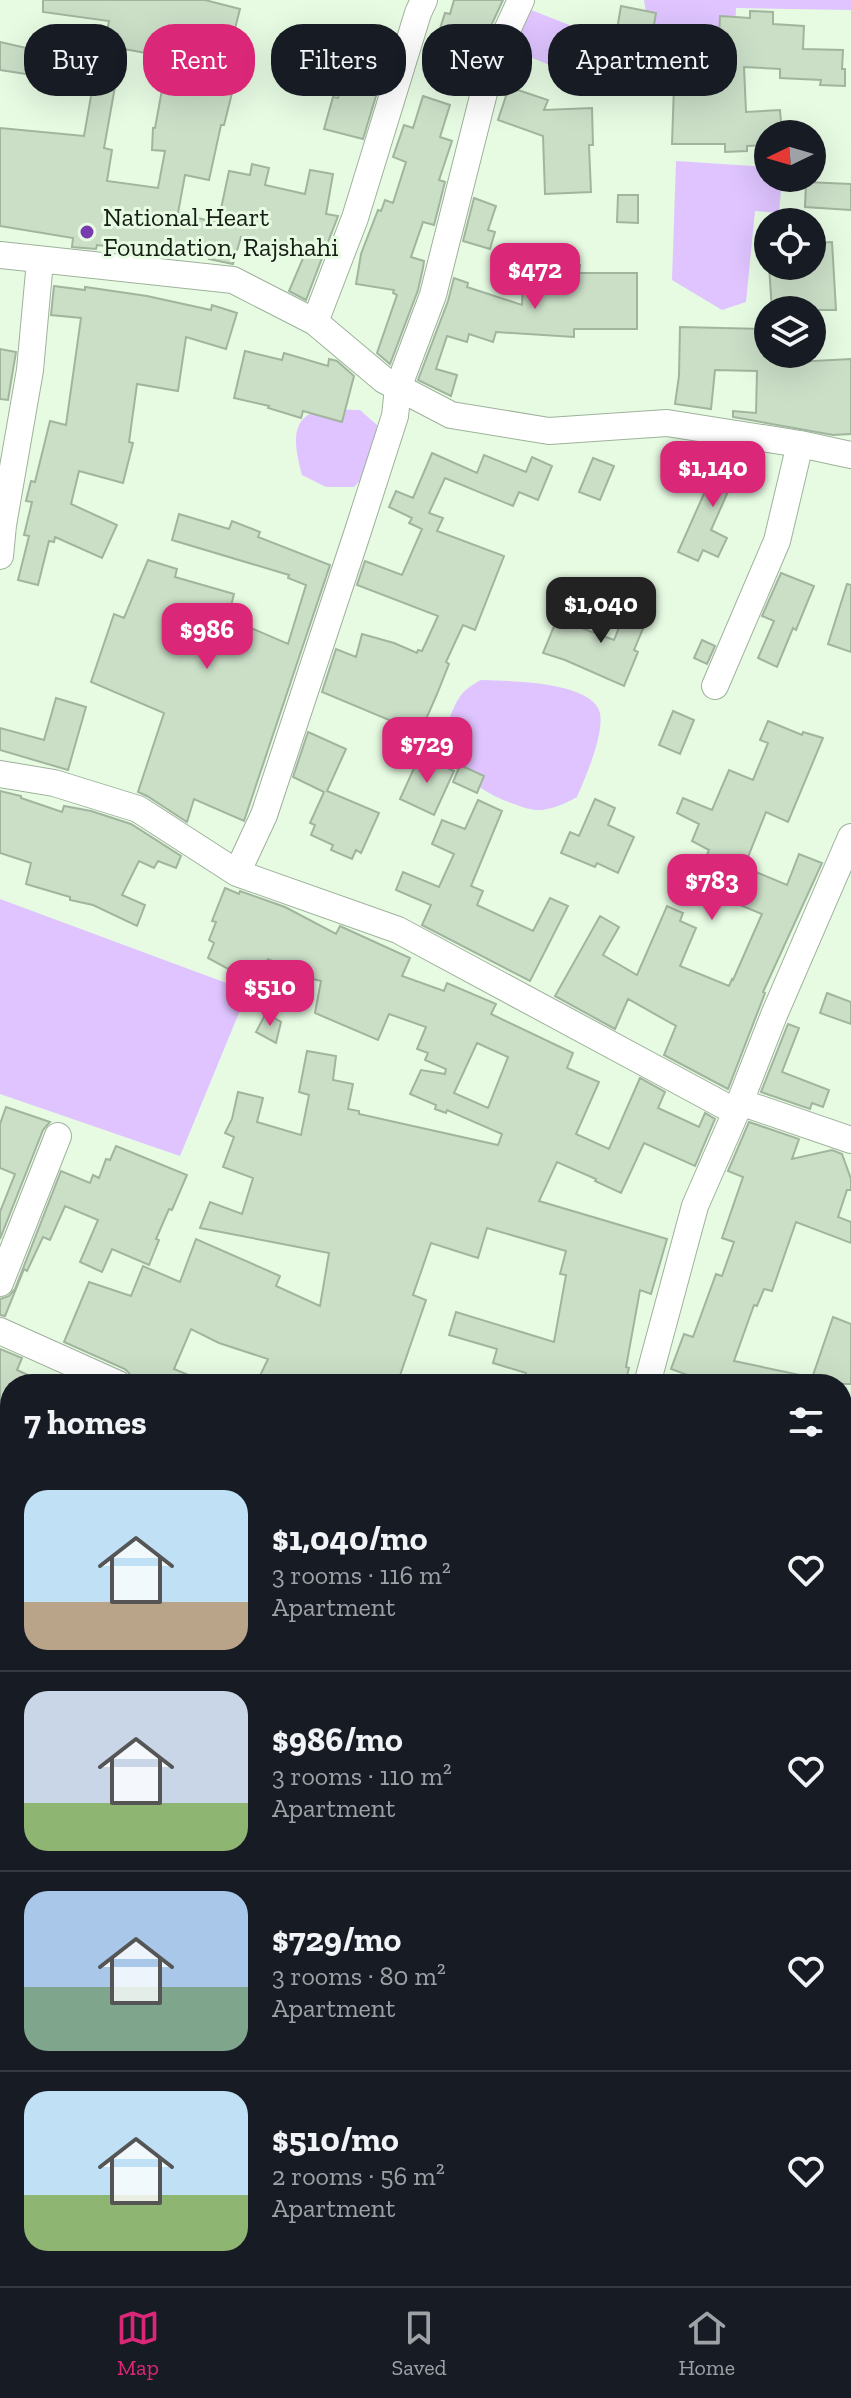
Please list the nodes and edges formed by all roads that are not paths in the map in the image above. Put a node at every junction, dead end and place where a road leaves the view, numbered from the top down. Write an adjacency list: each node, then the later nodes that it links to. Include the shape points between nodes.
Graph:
1 (424, 0): 5 (street, via 355,218)
2 (521, 0): 6 (street, via 491,65 433,295)
3 (0, 255): 4 (street)
4 (40, 261): 5 (street, via 233,280); 9 (street, via 30,370)
5 (315, 322): 6 (street)
6 (398, 388): 7 (street, via 451,415 549,431 667,423); 13 (street, via 395,416 264,815)
7 (800, 444): 8 (street); 10 (street, via 777,541)
8 (851, 455)
9 (0, 556)
10 (715, 686)
11 (0, 774): 13 (street, via 54,783 138,809)
12 (851, 837): 14 (street)
13 (237, 873): 14 (street, via 398,930)
14 (738, 1107): 16 (street); 20 (street, via 695,1206)
15 (58, 1136): 17 (street)
16 (851, 1140)
17 (0, 1283)
18 (0, 1331): 19 (street)
19 (96, 1374)
20 (650, 1374)

